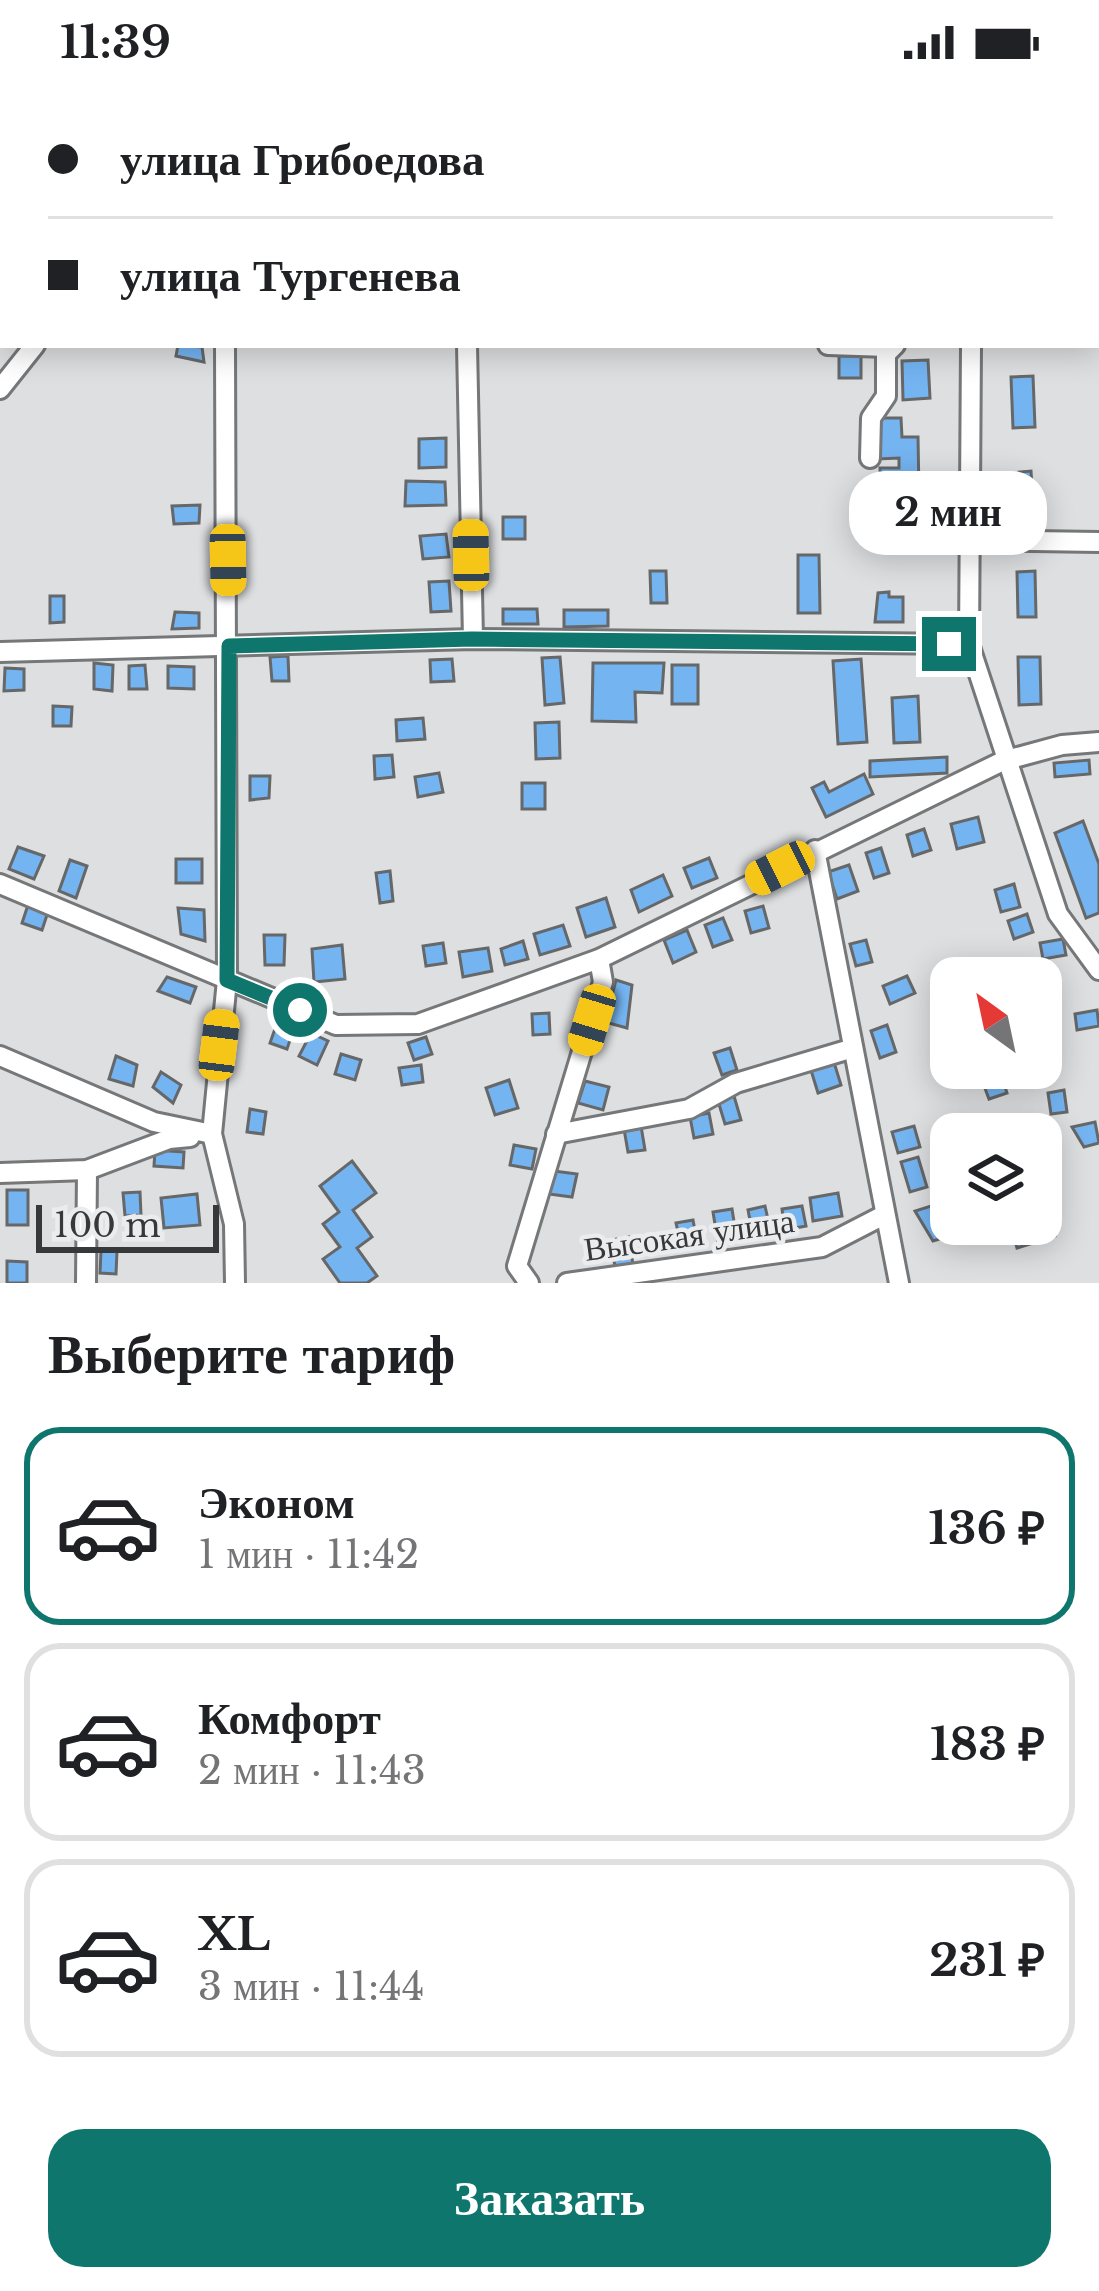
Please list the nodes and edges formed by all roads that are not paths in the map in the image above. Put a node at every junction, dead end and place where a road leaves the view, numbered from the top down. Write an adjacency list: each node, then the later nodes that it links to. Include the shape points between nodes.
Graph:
1 (33, 348): 6 (street)
2 (225, 348): 12 (street)
3 (467, 348): 10 (street)
4 (891, 348): 7 (street, via 886,396 871,418)
5 (971, 348): 8 (street)
6 (0, 389)
7 (870, 458)
8 (970, 540): 9 (street); 11 (street)
9 (1099, 542)
10 (472, 639): 11 (street); 12 (street)
11 (969, 644): 15 (street)
12 (229, 646): 13 (street); 20 (street)
13 (0, 652)
14 (1099, 742): 15 (street)
15 (1004, 761): 16 (street); 19 (street, via 1058,914)
16 (815, 850): 18 (street); 21 (street)
17 (0, 884): 20 (street)
18 (599, 959): 20 (street, via 418,1024 336,1025); 24 (street, via 603,982)
19 (1099, 970)
20 (227, 980): 23 (street)
21 (850, 1049): 24 (street, via 736,1083 688,1109); 27 (street)
22 (0, 1056): 23 (street, via 154,1122)
23 (212, 1134): 25 (street, via 169,1139); 29 (street, via 234,1224)
24 (556, 1134): 30 (street, via 517,1266)
25 (87, 1170): 26 (street); 28 (street)
26 (0, 1173)
27 (884, 1215): 31 (street, Высокая улица, via 822,1247); 32 (street)
28 (86, 1283)
29 (235, 1283)
30 (529, 1283)
31 (567, 1283)
32 (899, 1283)

